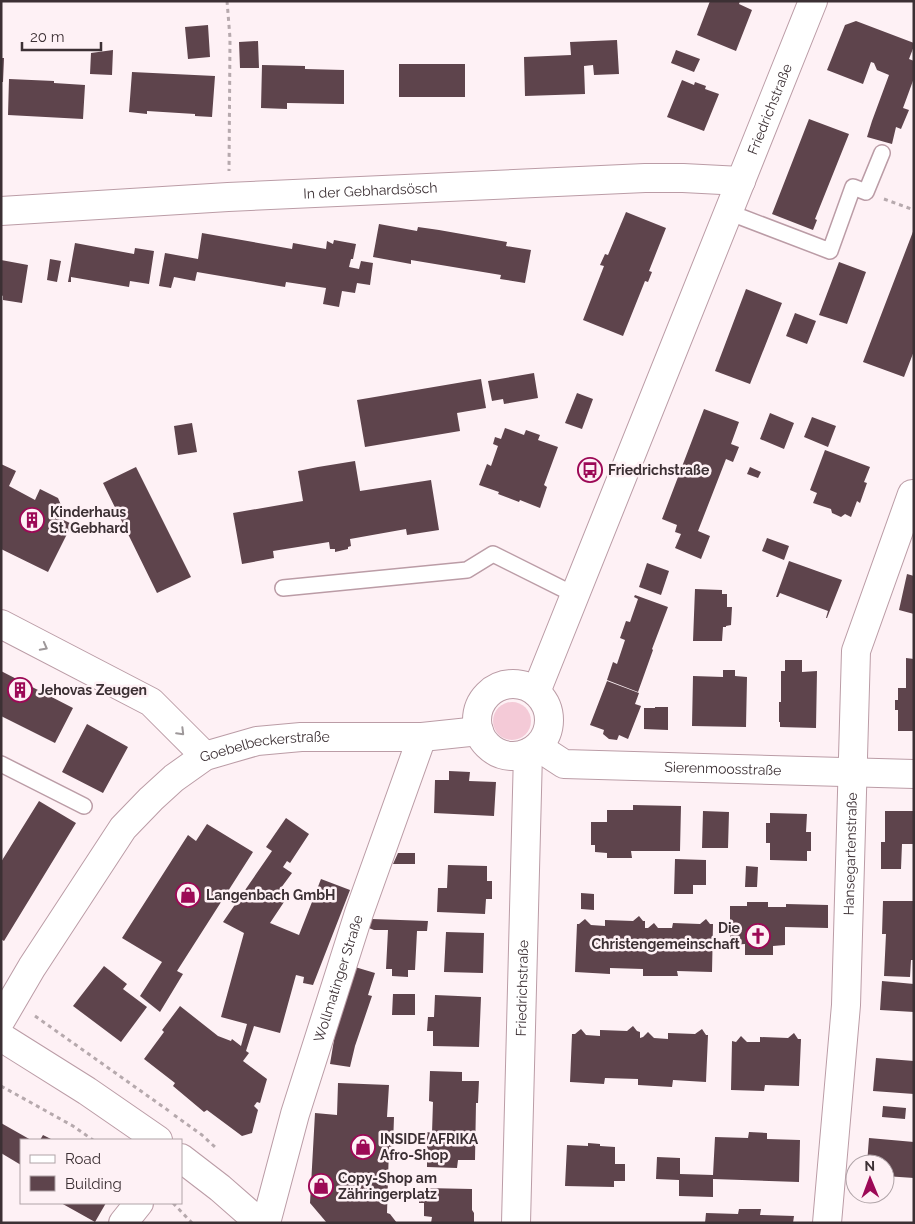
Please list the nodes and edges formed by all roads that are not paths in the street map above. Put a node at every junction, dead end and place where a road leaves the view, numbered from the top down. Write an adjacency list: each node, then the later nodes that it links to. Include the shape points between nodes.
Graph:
1 (813, 1): 3 (street, Friedrichstraße)
2 (882, 153): 5 (lane, via 866,192 854,187 830,252)
3 (741, 181): 4 (street, In der Gebhardsösch, via 645,178); 5 (street, Friedrichstraße)
4 (1, 211)
5 (728, 212): 8 (street, Friedrichstraße)
6 (913, 494): 16 (street, Hansegartenstraße, via 856,651)
7 (283, 588): 8 (lane, via 467,570 493,554)
8 (575, 595): 10 (street, Friedrichstraße)
9 (1, 624): 14 (street, Goebelbeckerstraße, one-way to 14, via 151,702)
10 (536, 692): 11 (street, via 514,685 495,689 481,703 477,722); 13 (street, Friedrichstraße, via 545,703 549,725 544,740)
11 (479, 731): 12 (street, Goebelbeckerstraße); 13 (street, via 484,742 504,756 516,757)
12 (422, 737): 14 (street, Goebelbeckerstraße, via 302,737 257,741); 26 (street, Wollmatinger Straße, via 356,922 295,1114)
13 (533, 750): 16 (street, Sierenmoosstraße, via 564,764); 27 (street, Friedrichstraße)
14 (205, 756): 19 (street, via 174,778 124,828)
15 (1, 764): 18 (lane)
16 (853, 772): 17 (street, Sierenmoosstraße); 28 (street, Hansegartenstraße, via 846,1005)
17 (914, 774)
18 (84, 806)
19 (1, 1020)
20 (1, 1037): 21 (street)
21 (157, 1139)
22 (182, 1159): 25 (street)
23 (138, 1204): 24 (street)
24 (123, 1223)
25 (260, 1223)
26 (266, 1223)
27 (516, 1223)
28 (827, 1223)

